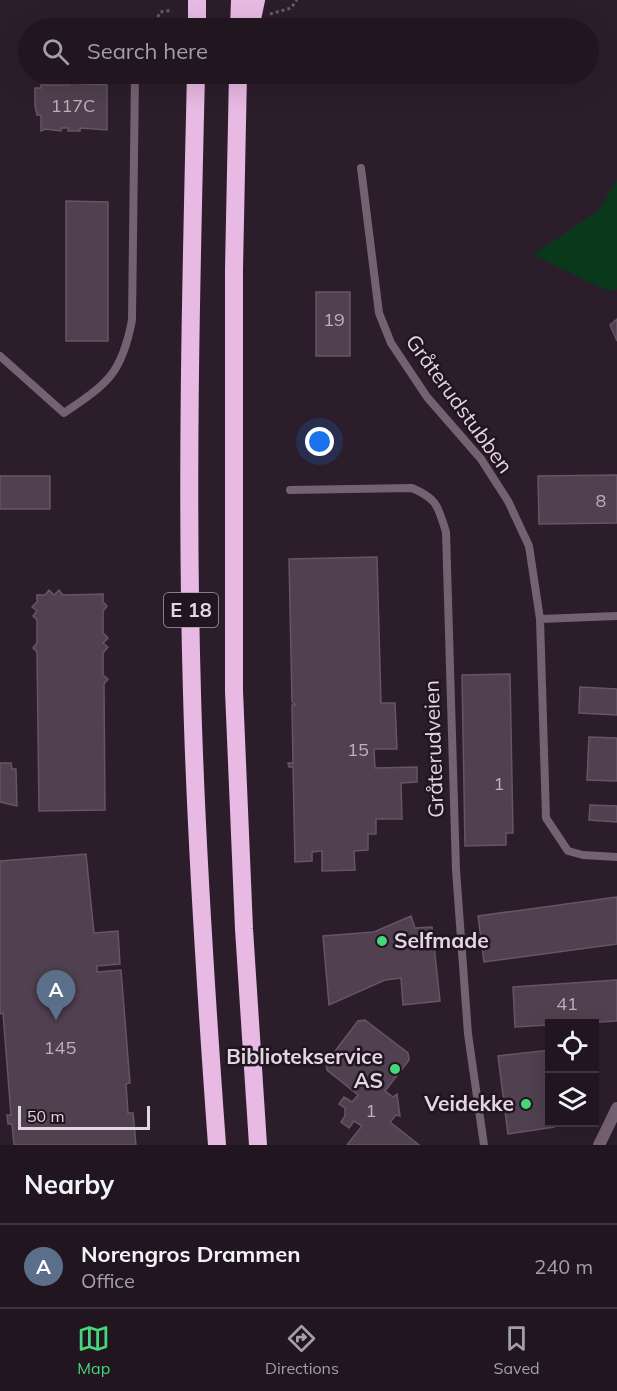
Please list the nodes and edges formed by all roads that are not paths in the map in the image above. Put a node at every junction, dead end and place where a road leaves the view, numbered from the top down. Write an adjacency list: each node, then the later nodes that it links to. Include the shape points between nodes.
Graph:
1 (198, 0): 3 (highway)
2 (240, 0): 4 (highway)
3 (197, 18)
4 (239, 18)
5 (135, 84): 11 (lane, via 132,320 128,345 118,367 105,385 64,413)
6 (196, 84): 17 (highway, E 18, via 190,469 192,691 201,935)
7 (238, 84): 9 (highway, E 18)
8 (242, 84): 9 (highway)
9 (238, 109): 18 (highway, E 18, via 234,691)
10 (361, 168): 14 (lane, Gråterudstubben, via 379,313 391,343 426,397 482,459 508,501 529,546)
11 (0, 356)
12 (290, 490): 19 (lane, Gråterudveien, via 412,488 430,496 446,532 456,870 468,1034)
13 (617, 616): 14 (lane)
14 (540, 619): 15 (lane, Gråterudstubben, via 546,818 568,851)
15 (617, 857)
16 (617, 1108): 20 (street)
17 (217, 1145)
18 (258, 1145)
19 (484, 1145)
20 (599, 1145)

